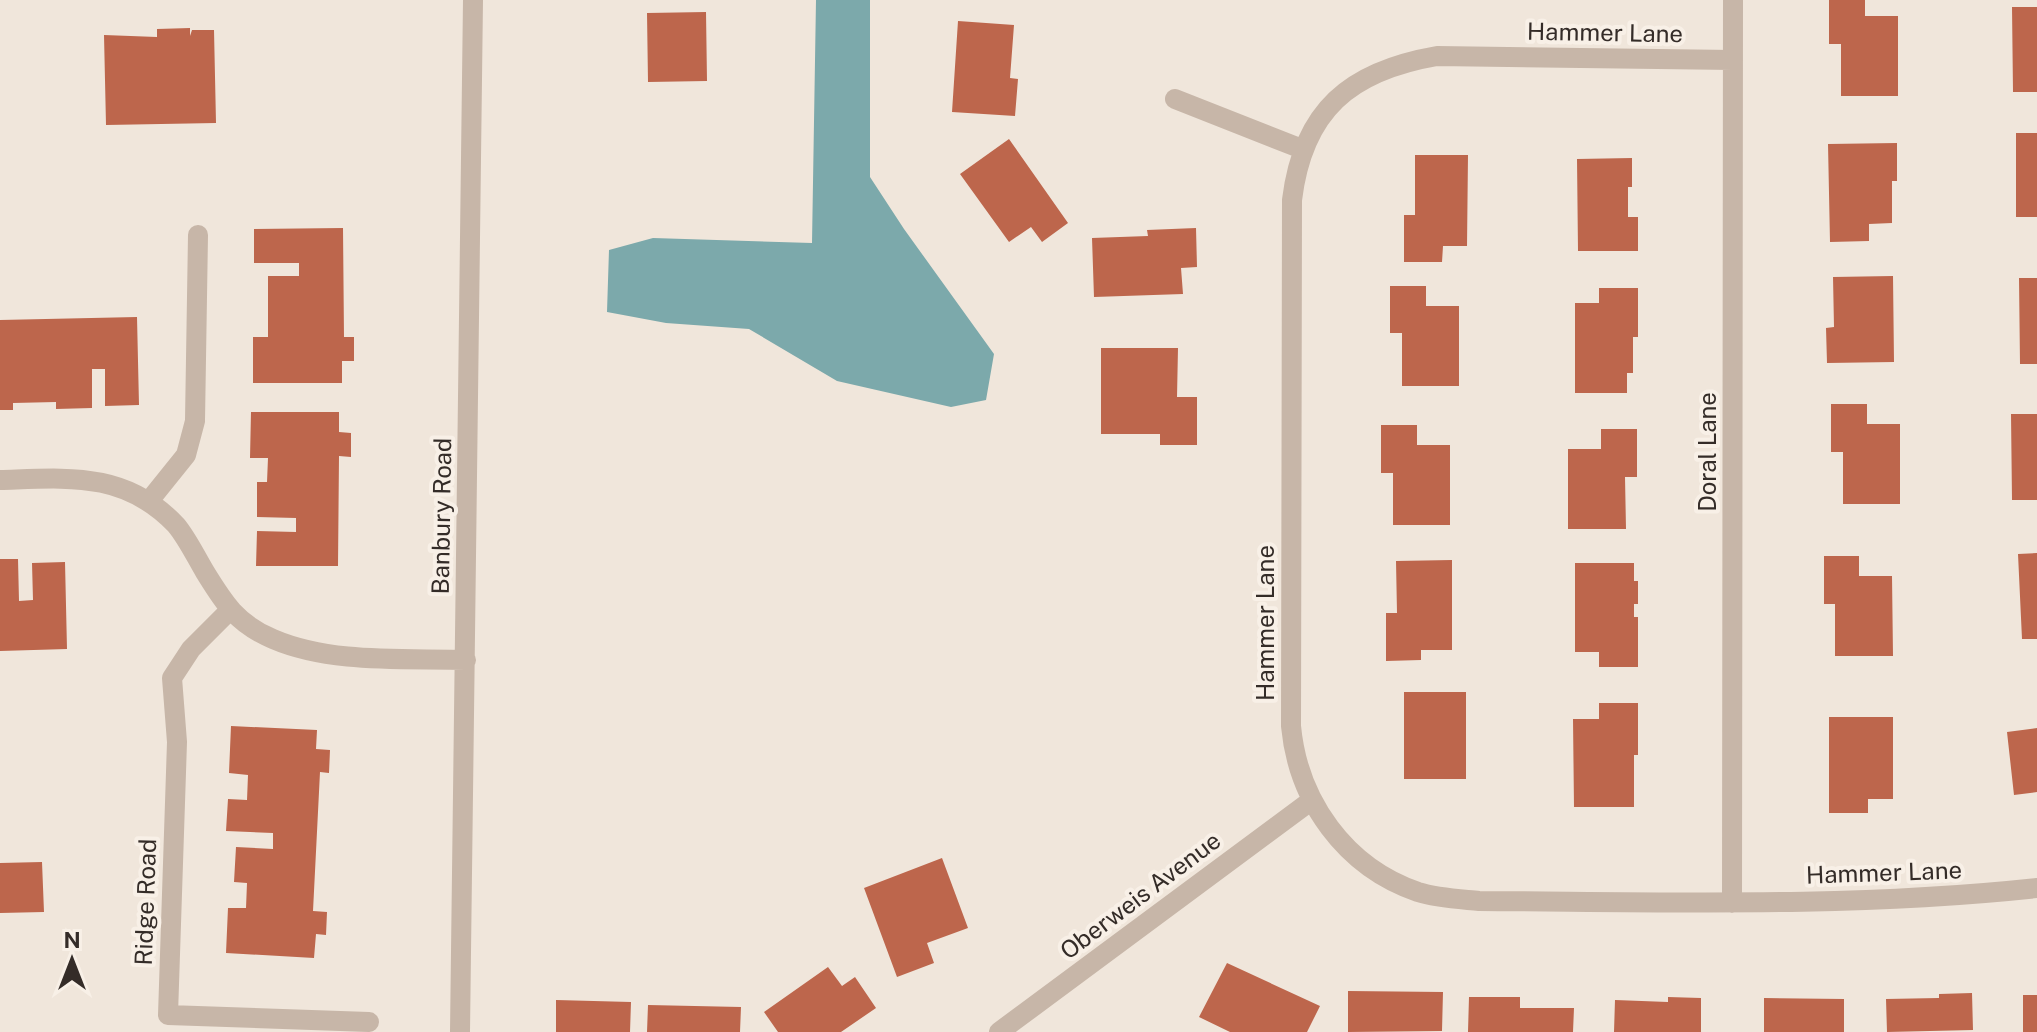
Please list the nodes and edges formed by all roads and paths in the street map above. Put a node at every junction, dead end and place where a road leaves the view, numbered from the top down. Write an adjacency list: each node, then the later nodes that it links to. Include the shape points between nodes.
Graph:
1 (473, 0): 10 (street, Banbury Road)
2 (1733, 0): 3 (street, Doral Lane)
3 (1733, 60): 5 (street, Hammer Lane, via 1437,56 1401,62 1348,89); 13 (street, Doral Lane)
4 (1175, 99): 5 (street)
5 (1302, 149): 11 (street, Hammer Lane, via 1292,200 1291,726 1297,763)
6 (198, 235): 8 (street, via 195,421 186,455)
7 (0, 480): 8 (street, via 82,478 117,485)
8 (149, 501): 9 (street, via 177,527)
9 (229, 611): 10 (street, via 272,639 320,652); 14 (street, Ridge Road, via 191,649 172,678 177,742 168,1015)
10 (466, 660): 15 (street, Banbury Road)
11 (1312, 800): 13 (street, Hammer Lane, via 1347,849 1381,874 1428,894 1479,901); 16 (street, Oberweis Avenue)
12 (2037, 888): 13 (street, Hammer Lane)
13 (1732, 903)
14 (369, 1022)
15 (460, 1032)
16 (999, 1032)

